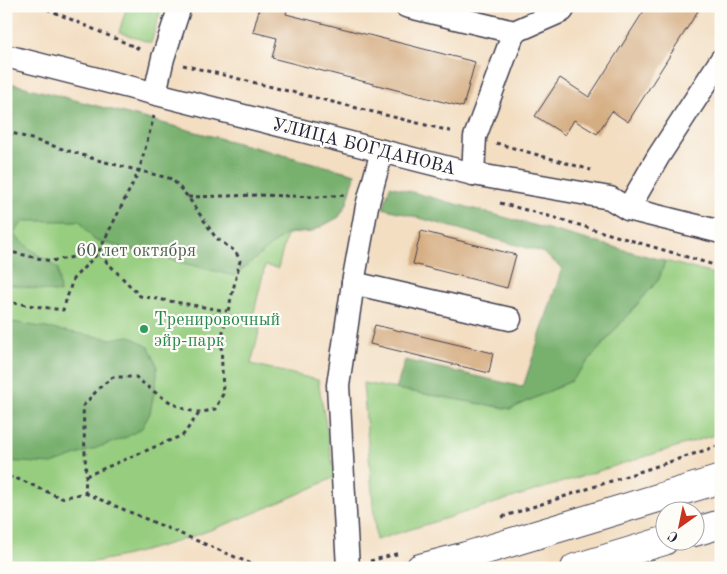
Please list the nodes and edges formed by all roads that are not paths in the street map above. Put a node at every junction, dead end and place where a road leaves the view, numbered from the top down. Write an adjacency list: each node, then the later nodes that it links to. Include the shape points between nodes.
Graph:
1 (180, 6): 7 (street, via 163,58)
2 (406, 6): 4 (street)
3 (565, 6): 4 (street, via 562,12)
4 (514, 32): 9 (street, via 475,137)
5 (6, 56): 7 (street, УЛИЦА БОГДАНОВА)
6 (721, 60): 10 (street)
7 (154, 104): 8 (street, УЛИЦА БОГДАНОВА)
8 (382, 151): 9 (street, УЛИЦА БОГДАНОВА); 12 (street, via 367,206)
9 (473, 174): 10 (street, УЛИЦА БОГДАНОВА, via 610,198)
10 (628, 209): 11 (street, УЛИЦА БОГДАНОВА)
11 (721, 232)
12 (353, 283): 13 (street); 19 (street, via 338,385)
13 (510, 319)
14 (721, 479): 18 (main road, via 466,556)
15 (721, 524): 16 (main road)
16 (704, 529)
17 (654, 544): 20 (main road)
18 (410, 560)
19 (348, 567)
20 (575, 568)

